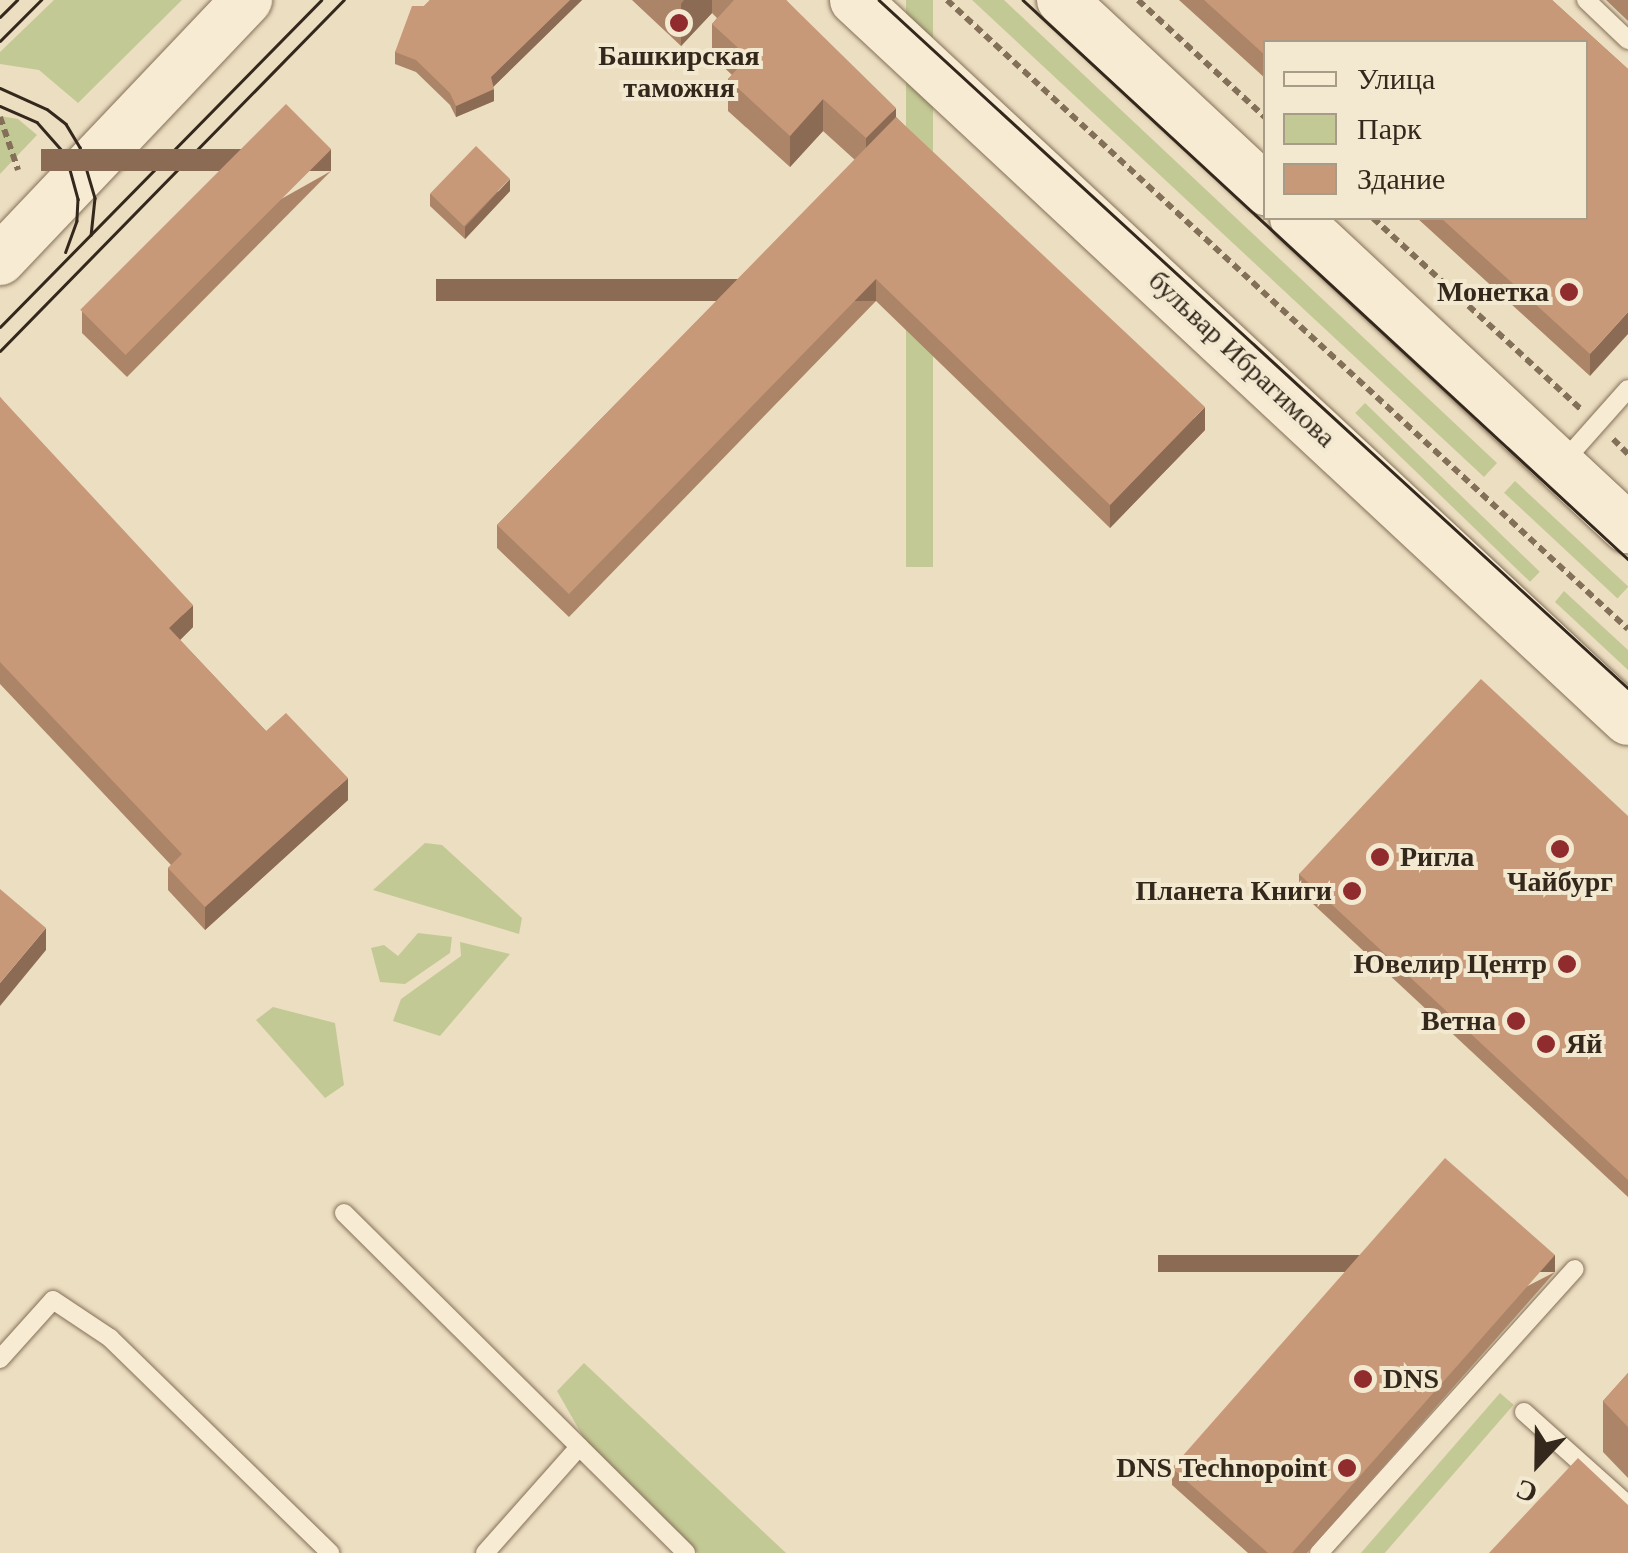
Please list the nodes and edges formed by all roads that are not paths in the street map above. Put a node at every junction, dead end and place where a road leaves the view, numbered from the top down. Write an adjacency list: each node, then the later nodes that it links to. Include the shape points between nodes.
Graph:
1 (247, 0): 8 (main road)
2 (855, 0): 12 (main road, бульвар Ибрагимова)
3 (1062, 0): 6 (main road)
4 (1586, 0): 5 (lane)
5 (1628, 40)
6 (1263, 187)
7 (1297, 220): 10 (main road)
8 (0, 260)
9 (1628, 389): 10 (lane)
10 (1560, 466): 11 (main road)
11 (1628, 528)
12 (1628, 720)
13 (344, 1213): 17 (lane)
14 (1575, 1269): 22 (lane)
15 (0, 1359): 19 (lane, via 52,1300 110,1338)
16 (1524, 1412): 18 (lane)
17 (579, 1447): 20 (lane); 21 (lane)
18 (1628, 1505)
19 (330, 1553)
20 (486, 1553)
21 (686, 1553)
22 (1319, 1553)

